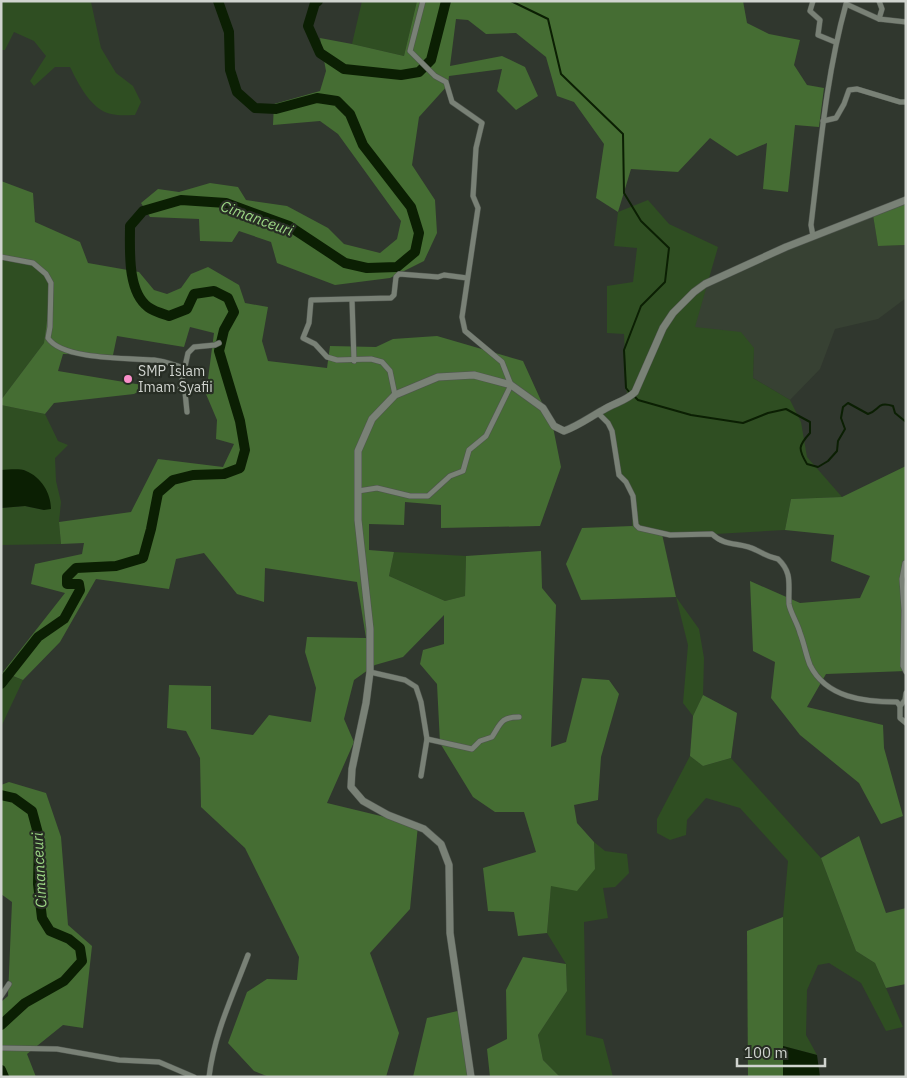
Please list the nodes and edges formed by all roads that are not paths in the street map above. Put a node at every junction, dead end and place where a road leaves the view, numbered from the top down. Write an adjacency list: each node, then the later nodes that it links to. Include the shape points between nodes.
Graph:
1 (423, 1): 13 (street, via 410,52 446,82 452,102 482,123 476,148 473,196 478,208)
2 (813, 1): 7 (street, via 810,11 820,20 818,35)
3 (879, 1): 5 (street, via 882,9)
4 (844, 2): 5 (street); 7 (street)
5 (878, 19): 6 (street)
6 (906, 22)
7 (835, 42): 9 (street)
8 (906, 102): 9 (street, via 857,89 849,90 836,118)
9 (823, 121): 11 (street, via 811,225)
10 (906, 200): 11 (street)
11 (813, 236): 21 (street, via 705,284 686,299 663,328 635,392)
12 (1, 257): 17 (street, via 34,263 46,274 50,283 48,338 54,345 68,352 156,361)
13 (467, 278): 14 (street, via 399,274 391,298); 18 (street, via 462,317 466,331 502,362)
14 (352, 300): 16 (street); 16 (street, via 311,300 309,323 303,338 315,344 327,357)
15 (220, 343): 17 (street, via 194,347 188,353)
16 (354, 360): 19 (street, via 382,362 390,371)
17 (184, 368): 20 (street, via 180,389 185,392)
18 (511, 385): 19 (street, via 474,374 438,377); 21 (street, via 543,408 554,426 564,431); 22 (street, via 486,436 470,450 464,471 450,476 428,496 410,496 377,488)
19 (394, 395): 22 (street, via 372,419 358,451)
20 (187, 412)
21 (598, 413): 27 (street, via 612,431 619,475 633,496 639,528 670,534 712,534 719,541 778,558 789,572 789,607 797,621 810,666 821,681 850,697 897,702)
22 (358, 491): 24 (street, via 358,520 370,629)
23 (905, 563): 25 (street, via 902,579 903,666)
24 (370, 672): 30 (street, via 405,680 416,687); 38 (street, via 351,786 363,801 388,816 424,829 441,844 449,865 450,933)
25 (906, 672)
26 (906, 693): 27 (street)
27 (900, 706): 29 (street, via 900,718)
28 (519, 716): 30 (street, via 503,720 492,737 480,741 472,749)
29 (906, 723)
30 (427, 739): 31 (street)
31 (421, 776)
32 (248, 955): 37 (street, via 220,1026)
33 (9, 984): 34 (street)
34 (1, 996)
35 (1, 1048): 36 (street, via 58,1049 119,1060 160,1062)
36 (194, 1077)
37 (209, 1077)
38 (472, 1077)

